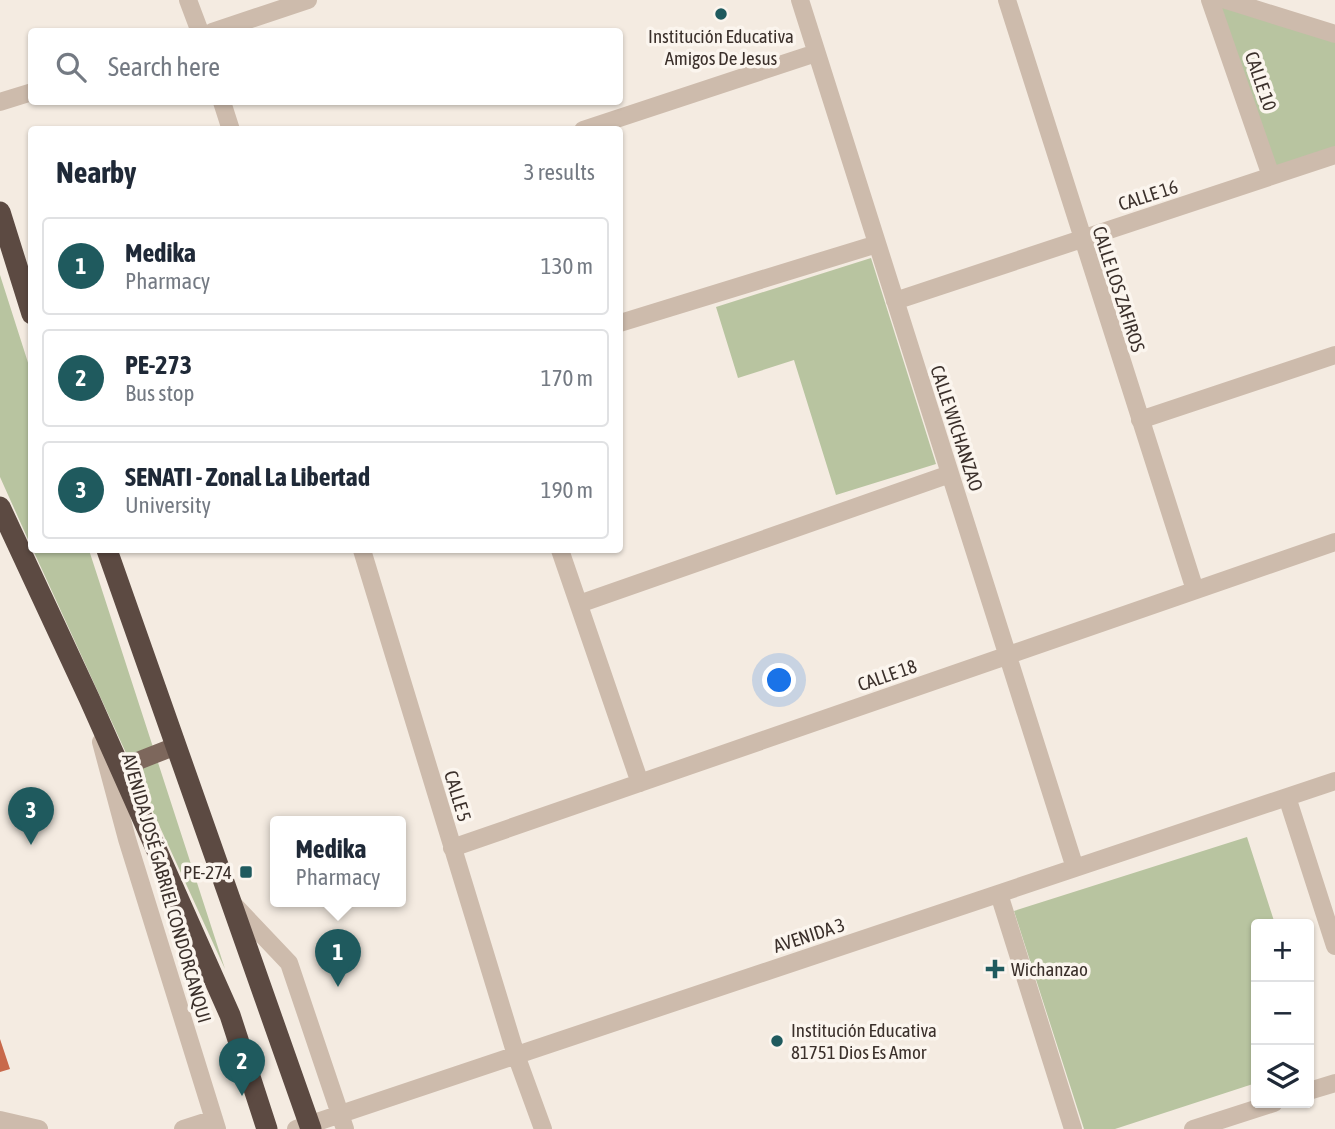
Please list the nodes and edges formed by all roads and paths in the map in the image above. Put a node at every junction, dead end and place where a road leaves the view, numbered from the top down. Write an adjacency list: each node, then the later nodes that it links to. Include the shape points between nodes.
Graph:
1 (188, 0): 7 (street)
2 (308, 0): 8 (street)
3 (800, 0): 10 (street, CALLE WICHANZAO)
4 (1007, 0): 19 (street, CALLE LOS ZAFIROS)
5 (1210, 0): 17 (street, CALLE 10)
6 (1226, 0): 9 (street)
7 (198, 28)
8 (224, 28)
9 (1335, 34)
10 (816, 53): 15 (street); 20 (street, CALLE WICHANZAO)
11 (28, 93): 12 (street)
12 (0, 102)
13 (223, 105): 14 (street)
14 (230, 126)
15 (595, 126)
16 (1335, 155): 17 (street, CALLE 16)
17 (1271, 176): 19 (street, CALLE 16)
18 (0, 212): 21 (highway)
19 (1081, 240): 22 (street, CALLE 16); 25 (street, CALLE LOS ZAFIROS)
20 (877, 244): 22 (street, CALLE WICHANZAO); 23 (street)
21 (28, 301)
22 (895, 301): 26 (street, CALLE WICHANZAO)
23 (623, 322)
24 (1335, 355): 25 (street)
25 (1140, 420): 32 (street, CALLE LOS ZAFIROS)
26 (950, 474): 33 (street); 34 (street, CALLE WICHANZAO)
27 (0, 507): 35 (highway, AVENIDA JOSÉ GABRIEL CONDORCANQUI)
28 (1335, 542): 32 (street, CALLE 18)
29 (108, 553): 36 (highway)
30 (363, 553): 41 (street, CALLE 5)
31 (561, 553): 33 (street)
32 (1195, 590): 34 (street, CALLE 18)
33 (579, 604): 39 (street)
34 (1007, 656): 39 (street, CALLE 18); 42 (street, CALLE WICHANZAO)
35 (89, 698): 37 (highway, AVENIDA JOSÉ GABRIEL CONDORCANQUI); 52 (street, AVENIDA JOSÉ GABRIEL CONDORCANQUI, via 127,839)
36 (176, 746): 37 (main road); 44 (highway)
37 (120, 768): 56 (highway, AVENIDA JOSÉ GABRIEL CONDORCANQUI, via 230,1015)
38 (1335, 781): 40 (street, AVENIDA 3)
39 (640, 783): 41 (street, CALLE 18)
40 (1287, 797): 42 (street, AVENIDA 3); 45 (street)
41 (452, 848): 46 (street, CALLE 5)
42 (1075, 868): 43 (street, AVENIDA 3)
43 (999, 894): 46 (street, AVENIDA 3); 58 (street)
44 (234, 906): 51 (street, via 289,963); 53 (highway)
45 (1335, 946)
46 (516, 1055): 51 (street, AVENIDA 3); 57 (street, CALLE 5)
47 (1335, 1083): 48 (street)
48 (1314, 1089)
49 (1258, 1108): 59 (street)
50 (0, 1120): 54 (street)
51 (343, 1121): 53 (street, AVENIDA 3)
52 (215, 1124): 55 (street)
53 (305, 1127)
54 (39, 1129)
55 (183, 1129)
56 (267, 1129)
57 (543, 1129)
58 (1073, 1129)
59 (1193, 1129)

